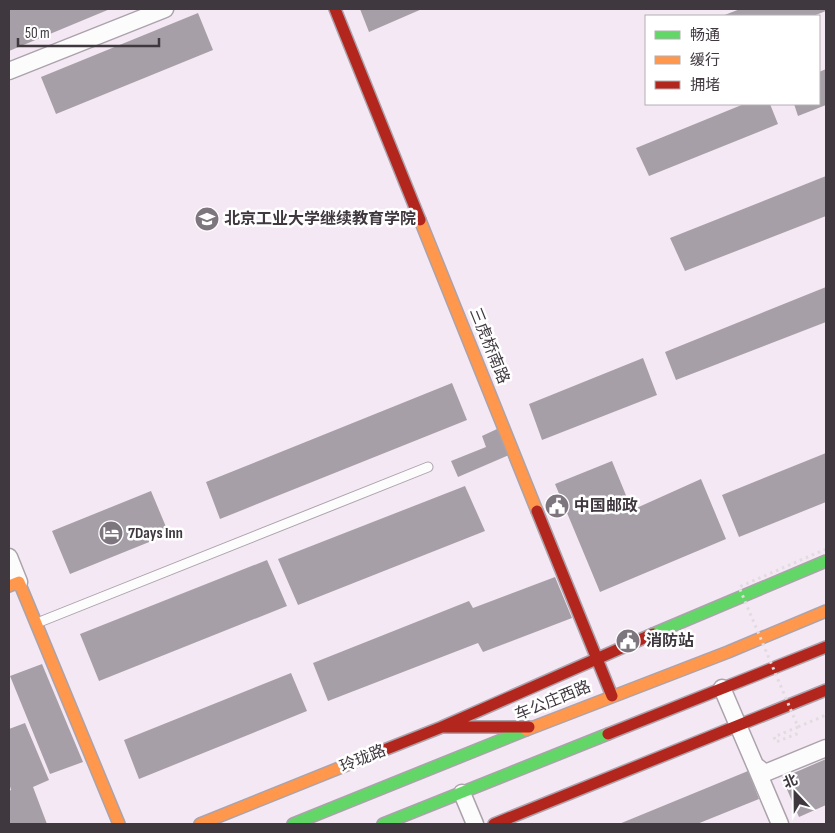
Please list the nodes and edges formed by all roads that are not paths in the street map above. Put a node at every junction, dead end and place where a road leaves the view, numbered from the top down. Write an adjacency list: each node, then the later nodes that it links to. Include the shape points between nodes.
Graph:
1 (165, 9): 3 (street)
2 (335, 9): 11 (street, 三虎桥南路)
3 (9, 71)
4 (428, 467): 9 (lane)
5 (9, 557): 7 (street)
6 (826, 561): 11 (street)
7 (14, 584): 9 (street)
8 (826, 611): 14 (street, 车公庄西路)
9 (36, 623): 21 (street)
10 (826, 647): 12 (street)
11 (597, 657): 14 (street, 三虎桥南路); 16 (street)
12 (722, 688): 15 (street); 20 (street)
13 (826, 690): 15 (street)
14 (612, 696): 17 (street, 车公庄西路)
15 (737, 726): 19 (street); 26 (street)
16 (442, 727): 17 (street, 玲珑路); 22 (street, 玲珑路)
17 (533, 727): 23 (street, 车公庄西路)
18 (826, 748): 19 (street, via 765,773)
19 (755, 765): 27 (street)
20 (462, 793): 24 (street); 25 (street)
21 (119, 824)
22 (200, 824)
23 (293, 824)
24 (383, 824)
25 (475, 824)
26 (494, 824)
27 (780, 824)

